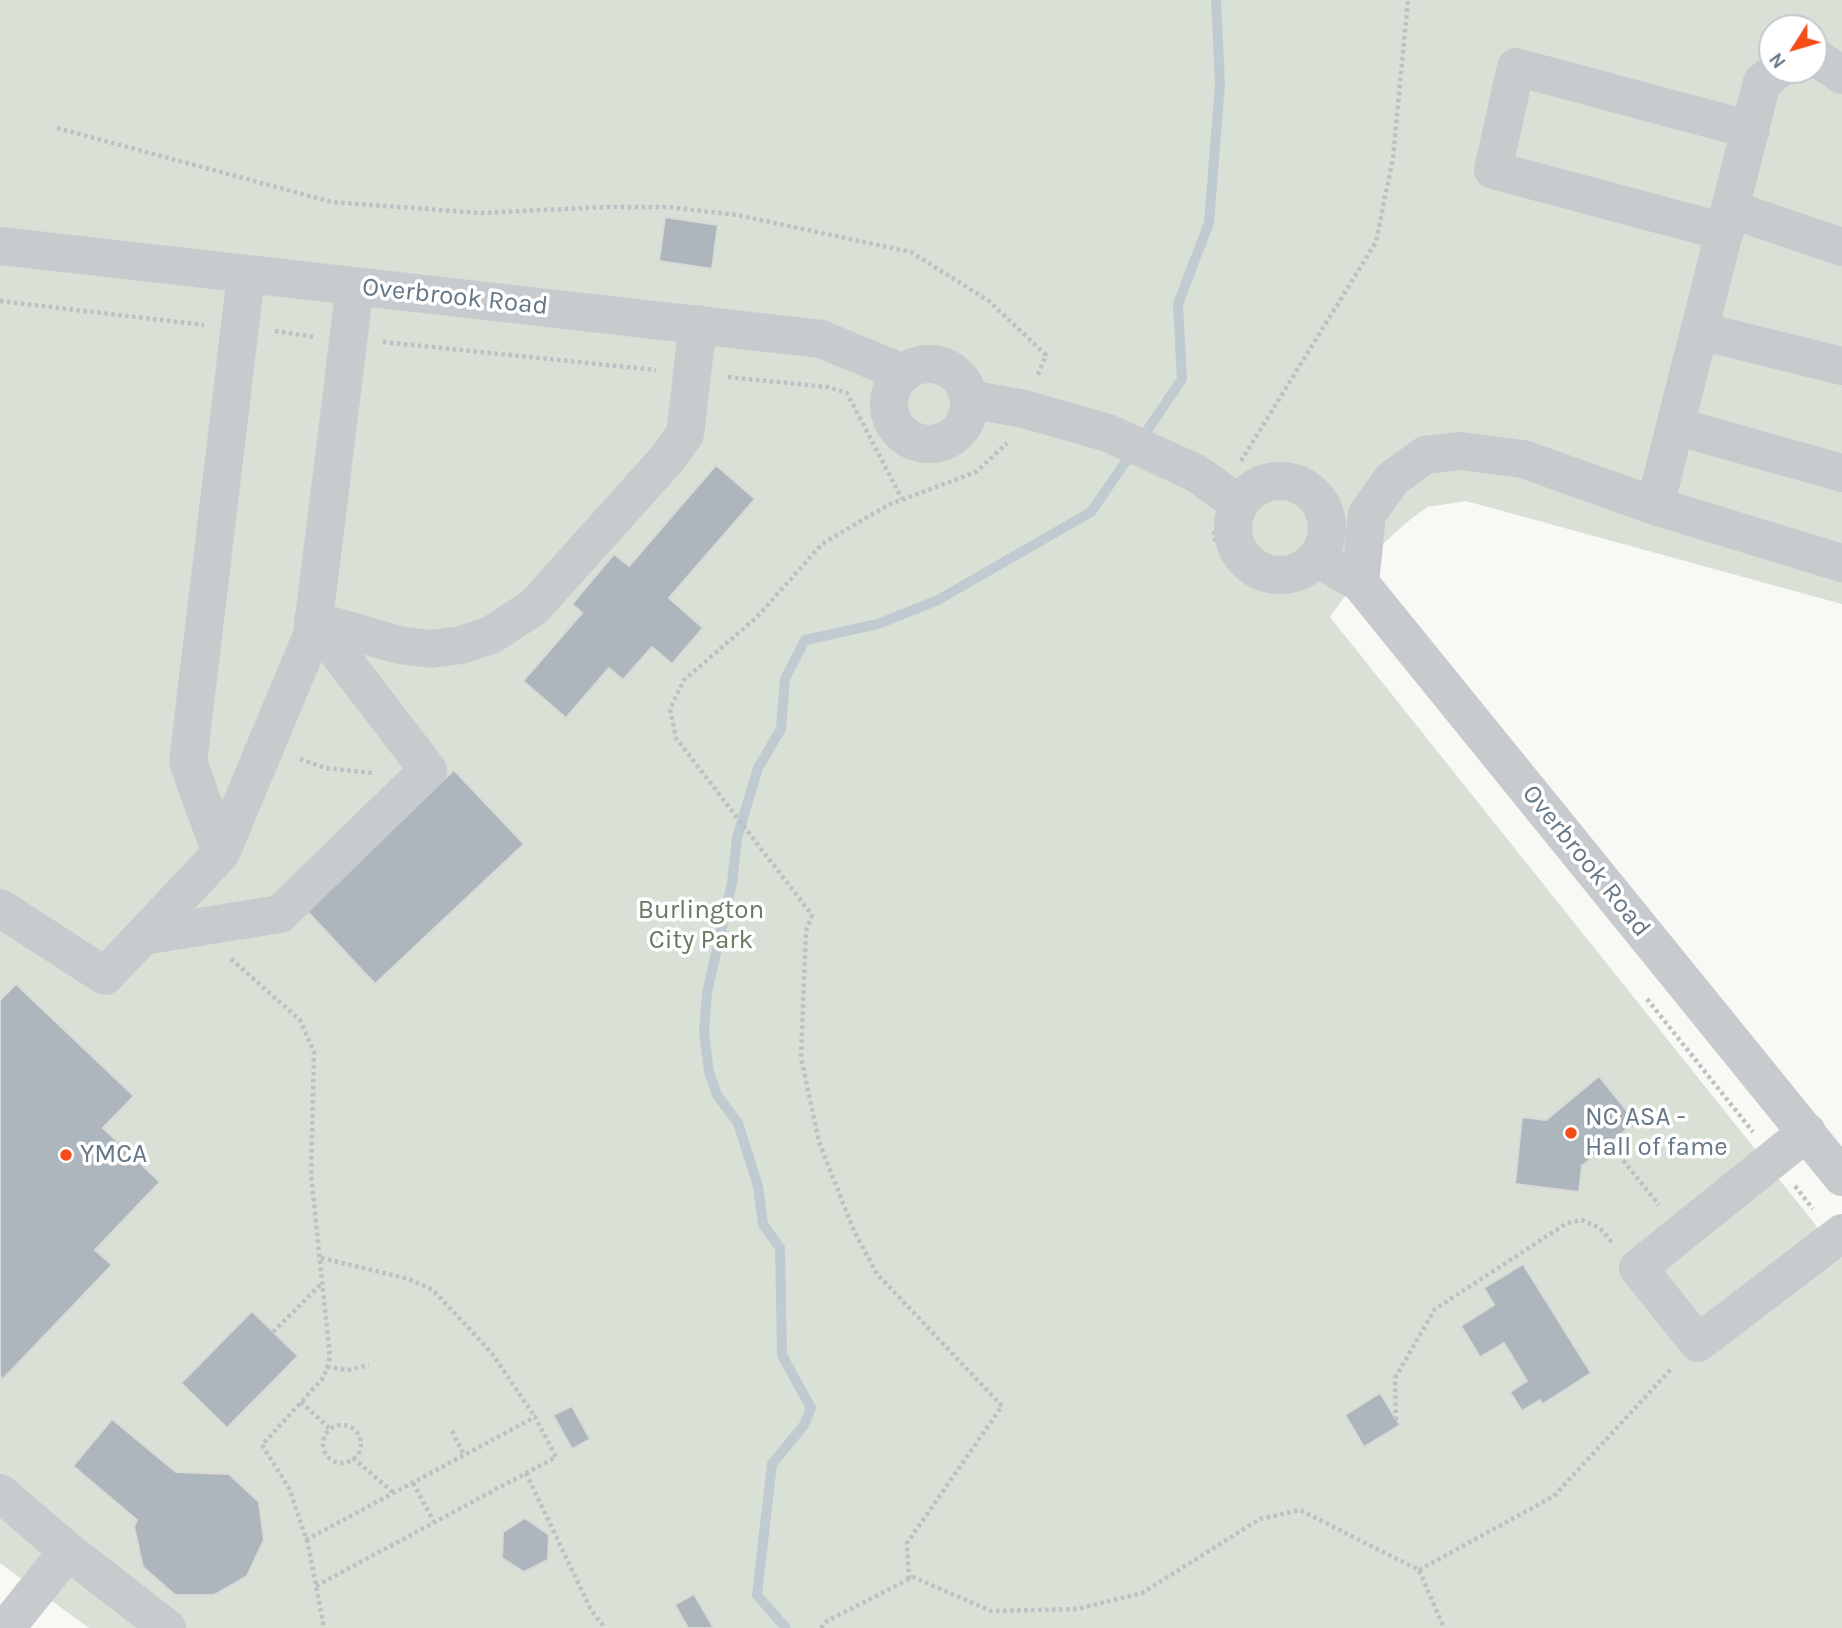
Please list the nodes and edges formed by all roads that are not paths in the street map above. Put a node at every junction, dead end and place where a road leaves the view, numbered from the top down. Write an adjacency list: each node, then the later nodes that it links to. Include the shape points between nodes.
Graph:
1 (1762, 84): 2 (street)
2 (1751, 130): 3 (street); 3 (street, via 1516,67 1493,170)
3 (1728, 221): 5 (street); 9 (street)
4 (0, 246): 6 (street, Overbrook Road)
5 (1842, 247)
6 (246, 275): 7 (street, Overbrook Road); 21 (street, via 188,762)
7 (355, 286): 8 (street, Overbrook Road); 20 (street)
8 (698, 324): 11 (street, Overbrook Road, via 821,339); 20 (street, via 685,434 543,597 517,620 491,635 431,649 399,645)
9 (1700, 331): 10 (street); 13 (street)
10 (1842, 366)
11 (903, 373): 12 (street, via 914,366 938,365 959,377); 12 (street, via 891,391 890,412 903,435 915,442 942,443 954,436 964,426)
12 (970, 399): 15 (street, via 1108,433)
13 (1675, 426): 14 (street); 16 (street)
14 (1842, 473)
15 (1218, 497): 18 (street, via 1247,562 1275,575); 18 (street, via 1249,492 1278,480 1308,489 1326,514 1328,530)
16 (1655, 506): 17 (street); 19 (street, via 1523,459 1460,451 1425,455 1392,479 1367,514)
17 (1842, 563)
18 (1309, 574): 19 (street, Overbrook Road)
19 (1360, 583): 24 (street, Overbrook Road)
20 (313, 620): 21 (street, via 312,635); 23 (street, via 428,769 280,914)
21 (221, 853): 23 (street)
22 (0, 908): 23 (street, via 105,976)
23 (142, 936)
24 (1807, 1132): 25 (street, Overbrook Road); 26 (street, via 1638,1268 1698,1343)
25 (1842, 1177)
26 (1839, 1236)
27 (0, 1493): 28 (street)
28 (68, 1551): 30 (street); 31 (street)
29 (0, 1623): 30 (street)
30 (6, 1628)
31 (167, 1628)

